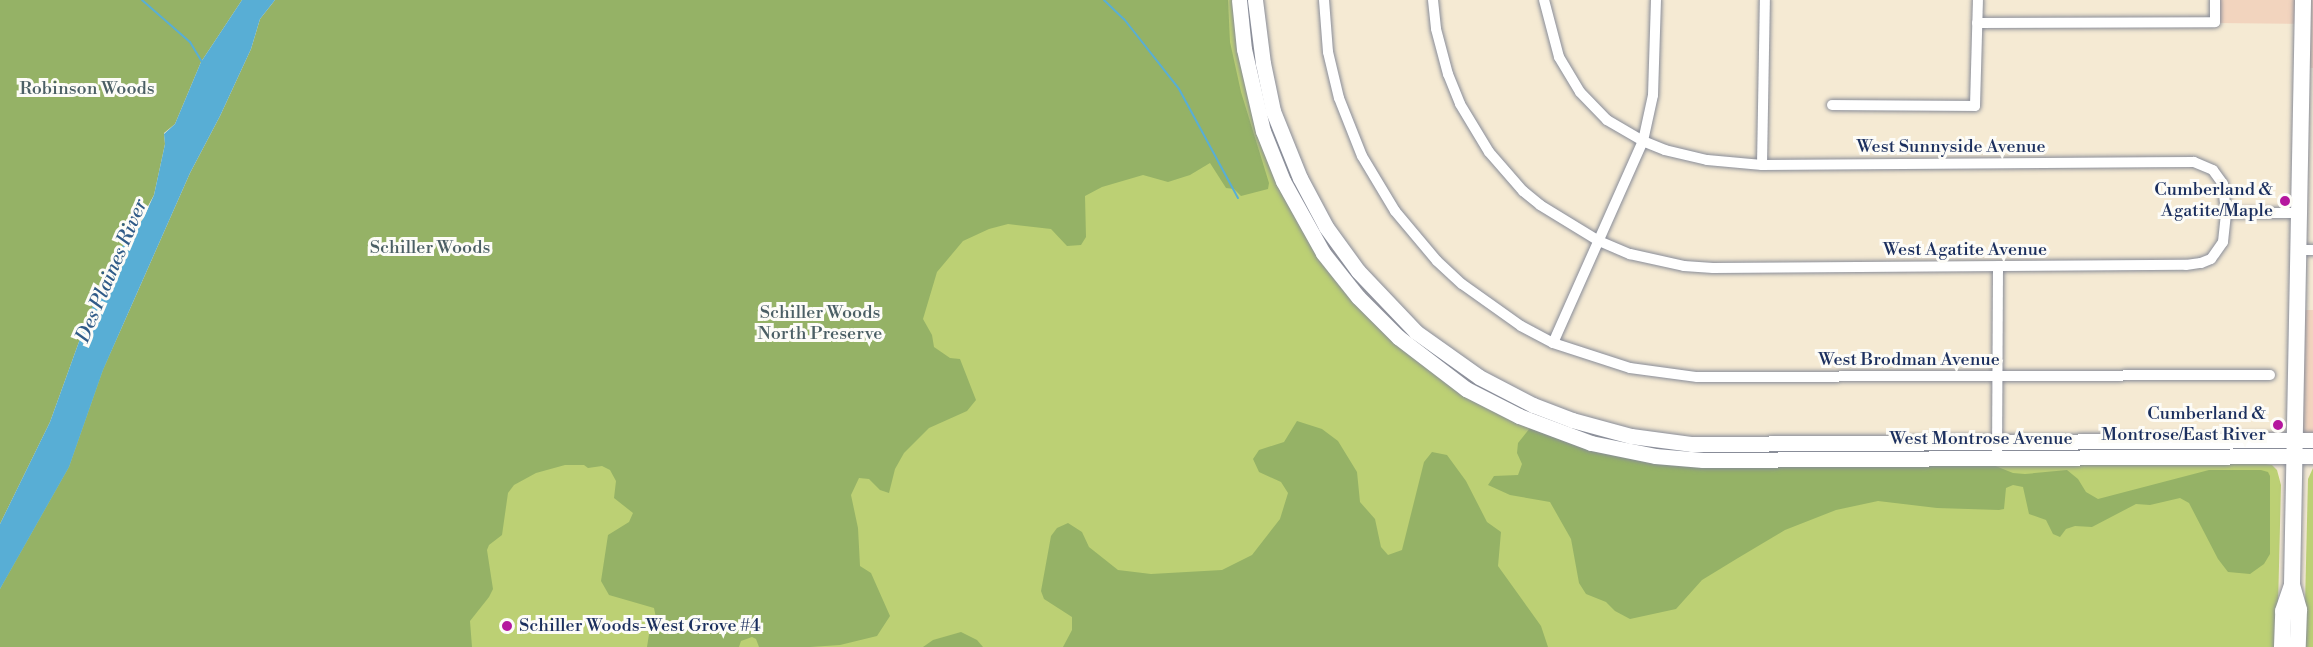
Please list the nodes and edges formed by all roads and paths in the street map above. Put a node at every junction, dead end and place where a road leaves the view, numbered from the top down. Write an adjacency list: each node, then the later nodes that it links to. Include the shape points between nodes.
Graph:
1 (1239, 0): 27 (main road, via 1255,103 1283,181 1328,260 1398,337 1450,378 1489,402 1558,432 1644,454)
2 (1255, 0): 27 (main road, via 1267,88 1293,163 1326,226 1358,272 1396,313 1455,362 1533,405 1631,436)
3 (1324, 0): 21 (street, West Brodman Avenue, via 1328,52 1339,98 1362,156 1395,211 1462,285 1521,326)
4 (1433, 0): 18 (street, West Agatite Avenue, via 1448,74 1474,130 1523,191 1563,221)
5 (1544, 0): 14 (street, West Sunnyside Avenue, via 1559,57 1580,92 1607,120)
6 (1656, 0): 14 (street, via 1653,95)
7 (1766, 0): 15 (street)
8 (1978, 0): 11 (street)
9 (2215, 0): 11 (street, via 2215,22)
10 (2303, 0): 13 (main road)
11 (1977, 23): 12 (street, via 1975,106)
12 (1832, 105)
13 (2307, 129): 17 (main road)
14 (1643, 141): 15 (street, West Sunnyside Avenue, via 1707,160); 18 (street)
15 (1762, 165): 16 (street, West Sunnyside Avenue, via 2194,162 2219,176)
16 (2226, 213): 17 (street); 20 (street, West Agatite Avenue, via 2223,242 2218,252 2201,263)
17 (2299, 213): 19 (main road)
18 (1599, 241): 20 (street, West Agatite Avenue, via 1658,261 1713,268); 21 (street)
19 (2306, 250): 26 (main road)
20 (1998, 266): 23 (street)
21 (1553, 342): 23 (street, West Brodman Avenue, via 1630,368 1697,377)
22 (2270, 375): 23 (street, West Brodman Avenue)
23 (1998, 376): 25 (street)
24 (2313, 440): 26 (main road, West Montrose Avenue)
25 (1997, 443): 26 (main road, West Montrose Avenue); 27 (main road, West Montrose Avenue); 29 (street)
26 (2295, 448): 28 (main road, West Montrose Avenue); 29 (main road, West Montrose Avenue); 30 (main road)
27 (1721, 453): 29 (main road, West Montrose Avenue)
28 (2313, 456)
29 (1997, 459)
30 (2292, 585): 31 (main road, via 2283,611); 32 (main road, via 2299,610)
31 (2283, 647)
32 (2298, 647)

